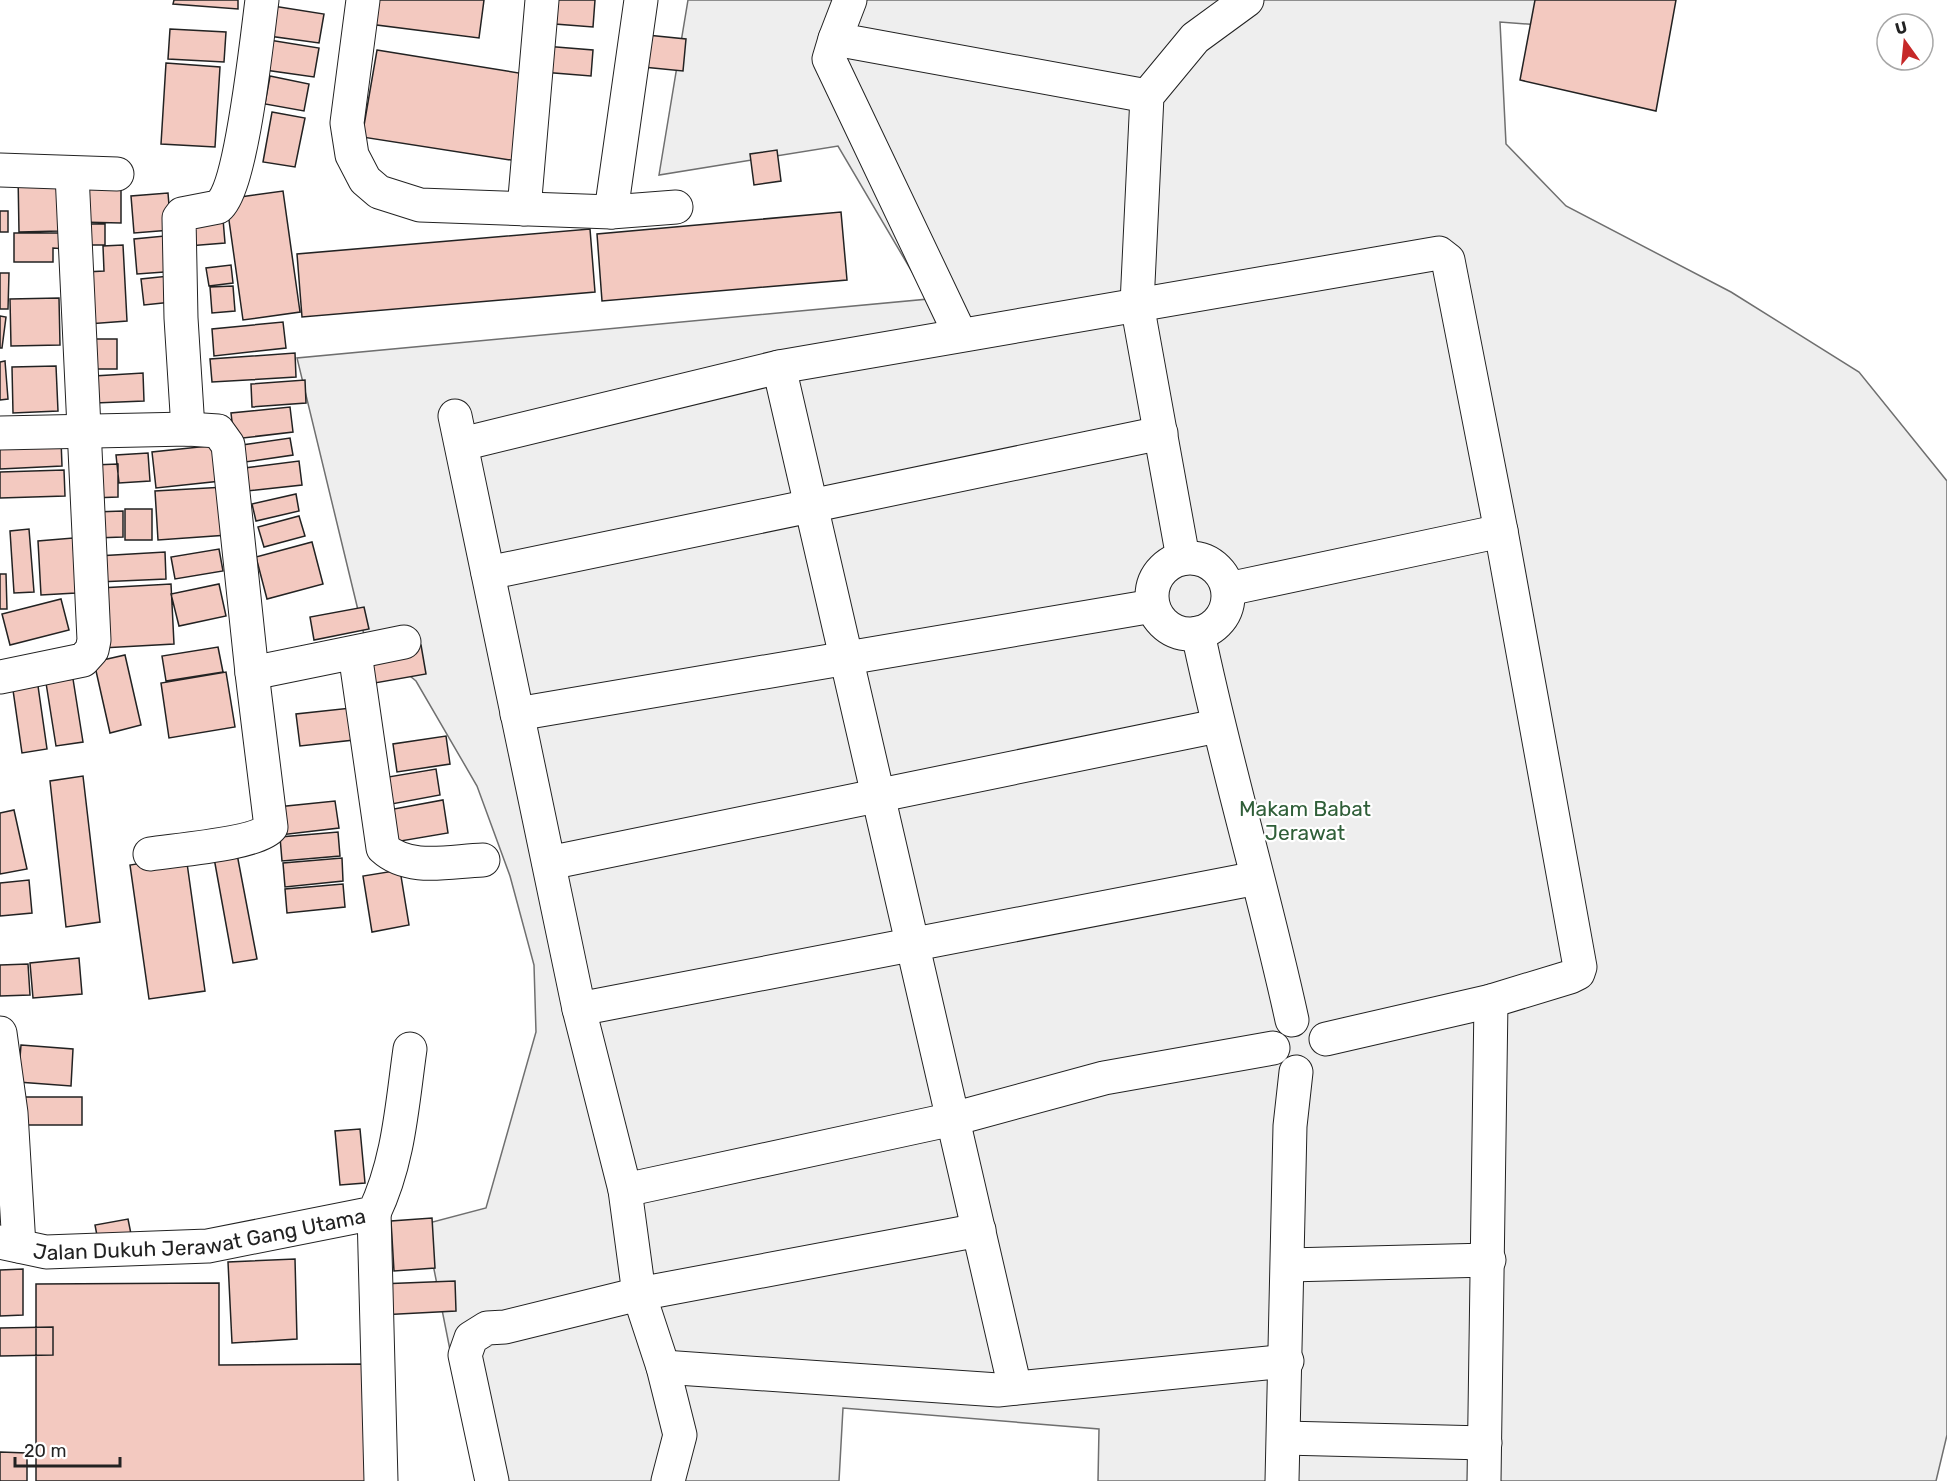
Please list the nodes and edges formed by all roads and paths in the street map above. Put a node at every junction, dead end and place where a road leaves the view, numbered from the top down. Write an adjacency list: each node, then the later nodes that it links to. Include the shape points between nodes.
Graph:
1 (262, 0): 18 (street, via 238,161 222,204 179,218)
2 (363, 0): 13 (street, via 347,123 352,155 365,180 378,192 420,205)
3 (542, 0): 13 (street)
4 (641, 0): 14 (street)
5 (850, 0): 7 (street)
6 (1247, 0): 8 (street, via 1195,38)
7 (836, 39): 8 (street); 16 (street, via 829,59)
8 (1147, 96): 15 (street)
9 (0, 170): 10 (street)
10 (72, 174): 11 (street); 20 (street)
11 (117, 174)
12 (676, 207): 14 (street)
13 (524, 209): 14 (street)
14 (611, 212)
15 (1137, 304): 16 (street); 21 (street); 23 (street, via 1439,253 1448,260)
16 (960, 334): 17 (street)
17 (779, 367): 22 (street); 25 (street, via 458,430)
18 (188, 429): 20 (street); 32 (street, via 218,431 228,445)
19 (0, 433): 20 (street)
20 (85, 433): 33 (street, via 92,650 83,660)
21 (1161, 433): 22 (street); 24 (street)
22 (812, 506): 25 (street); 31 (street)
23 (1501, 531): 26 (street); 42 (street, via 1580,968 1570,977)
24 (1183, 558): 26 (street, via 1213,565 1223,575); 27 (street, via 1158,575 1152,590)
25 (489, 573): 34 (street)
26 (1228, 589): 28 (street, via 1222,617)
27 (1153, 606): 28 (street, via 1159,619 1170,628); 31 (street)
28 (1198, 633): 35 (street)
29 (404, 642): 30 (street)
30 (355, 653): 32 (street); 38 (street, via 383,848 395,859 418,863)
31 (846, 658): 34 (street); 36 (street)
32 (252, 673): 37 (street, via 272,827 262,835 233,842)
33 (0, 677)
34 (517, 714): 39 (street)
35 (1217, 726): 36 (street); 40 (street)
36 (878, 796): 39 (street); 41 (street)
37 (150, 854)
38 (483, 860)
39 (549, 863): 43 (street)
40 (1257, 878): 41 (street); 44 (street)
41 (912, 945): 43 (street); 50 (street)
42 (1491, 1001): 46 (street); 55 (street)
43 (579, 1009): 51 (street)
44 (1292, 1020): 46 (street, via 1313,1023); 48 (street, via 1275,1036)
45 (0, 1033): 54 (street, via 11,1113)
46 (1326, 1039): 49 (street, via 1320,1064)
47 (410, 1048): 52 (street, Jalan Dukuh Jerawat Gang Utama, via 397,1146)
48 (1273, 1048): 49 (street, via 1284,1068); 50 (street, via 1104,1078)
49 (1296, 1072): 56 (street, via 1290,1126)
50 (953, 1119): 51 (street); 53 (street)
51 (625, 1190): 57 (street)
52 (374, 1213): 54 (street, Jalan Dukuh Jerawat Gang Utama, via 208,1246 46,1252); 63 (street)
53 (979, 1230): 57 (street); 60 (street)
54 (10, 1244)
55 (1489, 1260): 56 (street); 62 (street)
56 (1288, 1266): 58 (street)
57 (639, 1294): 59 (street); 64 (street, via 488,1328 471,1338 465,1355)
58 (1287, 1361): 60 (street); 61 (street)
59 (663, 1367): 60 (street); 65 (street, via 680,1435)
60 (1016, 1389)
61 (1284, 1438): 62 (street); 66 (street)
62 (1485, 1443): 67 (street)
63 (381, 1481)
64 (492, 1481)
65 (668, 1481)
66 (1282, 1481)
67 (1484, 1481)

